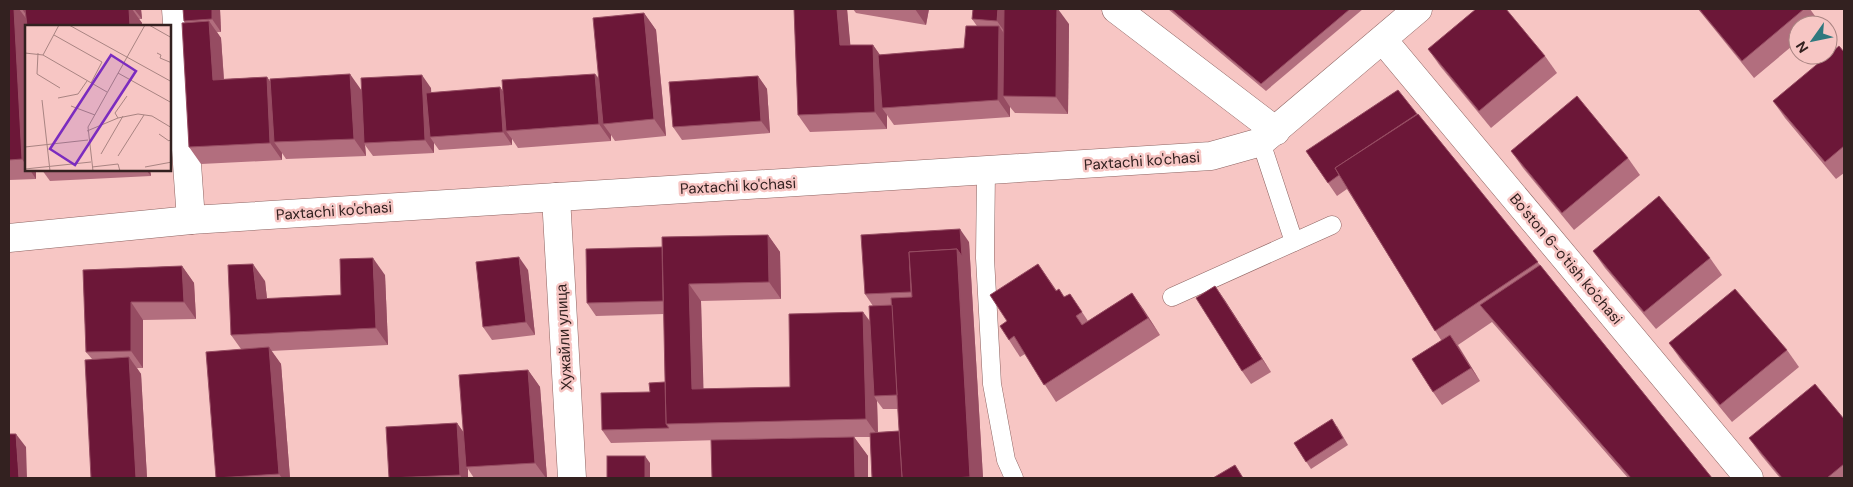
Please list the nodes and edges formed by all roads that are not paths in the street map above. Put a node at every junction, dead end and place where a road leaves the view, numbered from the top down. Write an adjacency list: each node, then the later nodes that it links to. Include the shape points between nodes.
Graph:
1 (176, 9): 8 (street)
2 (1116, 9): 5 (street)
3 (1418, 9): 4 (street, Paxtachi ko'chasi)
4 (1382, 40): 5 (street, Paxtachi ko'chasi); 15 (street, Bo'ston 6-o'tish ko'chasi)
5 (1268, 136): 6 (street, Paxtachi ko'chasi, via 1211,156); 11 (lane)
6 (986, 171): 7 (street, Paxtachi ko'chasi); 14 (lane, via 985,258 992,384 1006,460)
7 (556, 197): 8 (street, Paxtachi ko'chasi); 13 (street, Хужайли улица)
8 (192, 220): 10 (street, Paxtachi ko'chasi)
9 (1332, 225): 11 (lane)
10 (9, 238)
11 (1294, 242): 12 (lane)
12 (1172, 297)
13 (572, 478)
14 (1014, 478)
15 (1749, 478)

